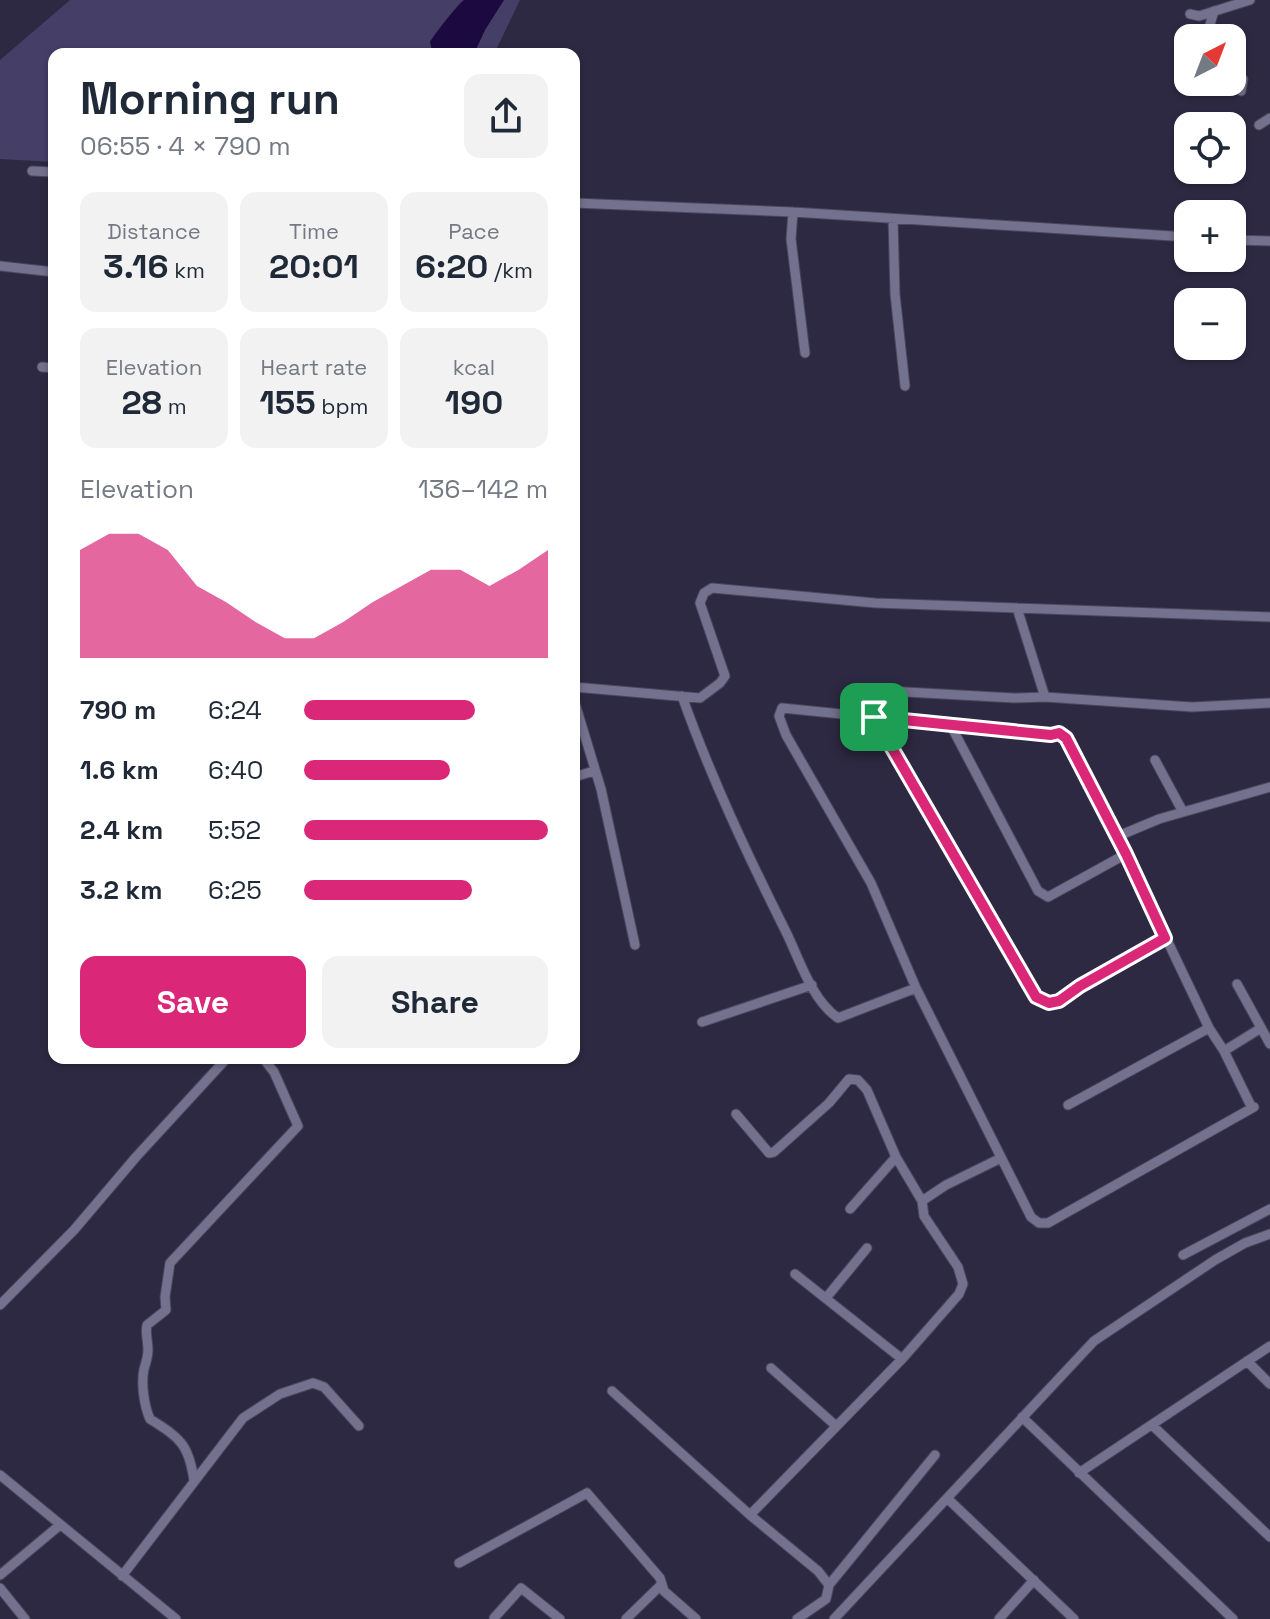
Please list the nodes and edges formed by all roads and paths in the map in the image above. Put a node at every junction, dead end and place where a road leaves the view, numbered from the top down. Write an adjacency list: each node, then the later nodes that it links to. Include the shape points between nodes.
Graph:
1 (1250, 0): 2 (street)
2 (1214, 11): 3 (street, via 1190,14); 4 (street)
3 (1196, 24)
4 (1210, 24)
5 (1270, 118): 6 (street)
6 (1259, 125)
7 (32, 171): 8 (street)
8 (48, 172)
9 (580, 203): 10 (street)
10 (793, 212): 11 (street); 17 (street, via 791,239)
11 (893, 219): 12 (street); 20 (street)
12 (1174, 236)
13 (1246, 240): 14 (street)
14 (1270, 241)
15 (0, 266): 16 (street)
16 (48, 271)
17 (805, 353)
18 (42, 367): 19 (street)
19 (48, 368)
20 (905, 386)
21 (1017, 608): 22 (street); 25 (street, via 875,603 712,588 700,603 725,676 700,698); 26 (street)
22 (1270, 617)
23 (580, 688): 25 (street)
24 (888, 691): 26 (street)
25 (682, 696): 41 (street, via 730,819)
26 (1045, 697): 27 (street, via 1192,707)
27 (1270, 703)
28 (874, 717): 30 (street); 38 (street, via 1036,997 1059,1001); 42 (street, via 782,708 779,716 871,883)
29 (580, 721): 32 (street)
30 (950, 724): 36 (street, via 1059,733); 37 (street, via 1038,891 1048,897)
31 (1155, 760): 35 (street)
32 (594, 771): 33 (street); 39 (street)
33 (580, 775)
34 (1270, 787): 35 (street)
35 (1183, 812): 36 (street)
36 (1116, 837): 37 (street)
37 (1126, 854): 38 (street)
38 (1165, 938): 44 (street)
39 (635, 945)
40 (1237, 984): 45 (street)
41 (812, 985): 42 (street, via 838,1018); 43 (street)
42 (916, 988): 53 (street)
43 (702, 1022)
44 (1209, 1028): 47 (street); 50 (street)
45 (1261, 1028): 46 (street); 47 (street)
46 (1270, 1044)
47 (1224, 1051): 53 (street, via 1252,1109 1048,1223 1031,1217)
48 (221, 1064): 62 (street)
49 (268, 1064): 76 (street, via 298,1126 170,1263 166,1310 145,1333 147,1415 184,1443)
50 (1068, 1105)
51 (736, 1114): 52 (street, via 769,1153 774,1152 849,1079 858,1080)
52 (896, 1157): 54 (street); 55 (street)
53 (1001, 1158): 54 (street)
54 (922, 1201): 64 (street, via 924,1216 958,1267 963,1284)
55 (850, 1209)
56 (1270, 1209): 59 (street)
57 (1270, 1234): 69 (street, via 1215,1260 1094,1341)
58 (867, 1248): 61 (street)
59 (1183, 1255)
60 (795, 1274): 61 (street)
61 (826, 1298): 64 (street)
62 (0, 1305)
63 (1270, 1346): 65 (street)
64 (902, 1359): 70 (street)
65 (1247, 1361): 67 (street); 71 (street)
66 (771, 1368): 70 (street)
67 (1270, 1384)
68 (612, 1391): 78 (street)
69 (1022, 1417): 74 (street); 77 (street)
70 (835, 1425): 78 (street)
71 (1152, 1425): 74 (street); 80 (street)
72 (359, 1426): 76 (street, via 324,1387 313,1383 280,1394 243,1418)
73 (935, 1455): 86 (street)
74 (1079, 1473): 98 (street)
75 (0, 1475): 79 (street)
76 (194, 1481): 83 (street)
77 (948, 1499): 84 (street); 95 (street)
78 (750, 1515): 86 (street)
79 (60, 1525): 82 (street); 83 (street)
80 (1270, 1537)
81 (459, 1563): 85 (street, via 587,1493)
82 (0, 1575)
83 (122, 1576): 90 (street)
84 (1034, 1580): 96 (street); 97 (street)
85 (662, 1584): 92 (street); 93 (street)
86 (829, 1585): 94 (street, via 826,1599)
87 (0, 1588): 89 (street)
88 (494, 1618): 91 (street, via 521,1588)
89 (25, 1619)
90 (176, 1619)
91 (560, 1619)
92 (626, 1619)
93 (696, 1619)
94 (797, 1619)
95 (834, 1619)
96 (999, 1619)
97 (1074, 1619)
98 (1233, 1619)

